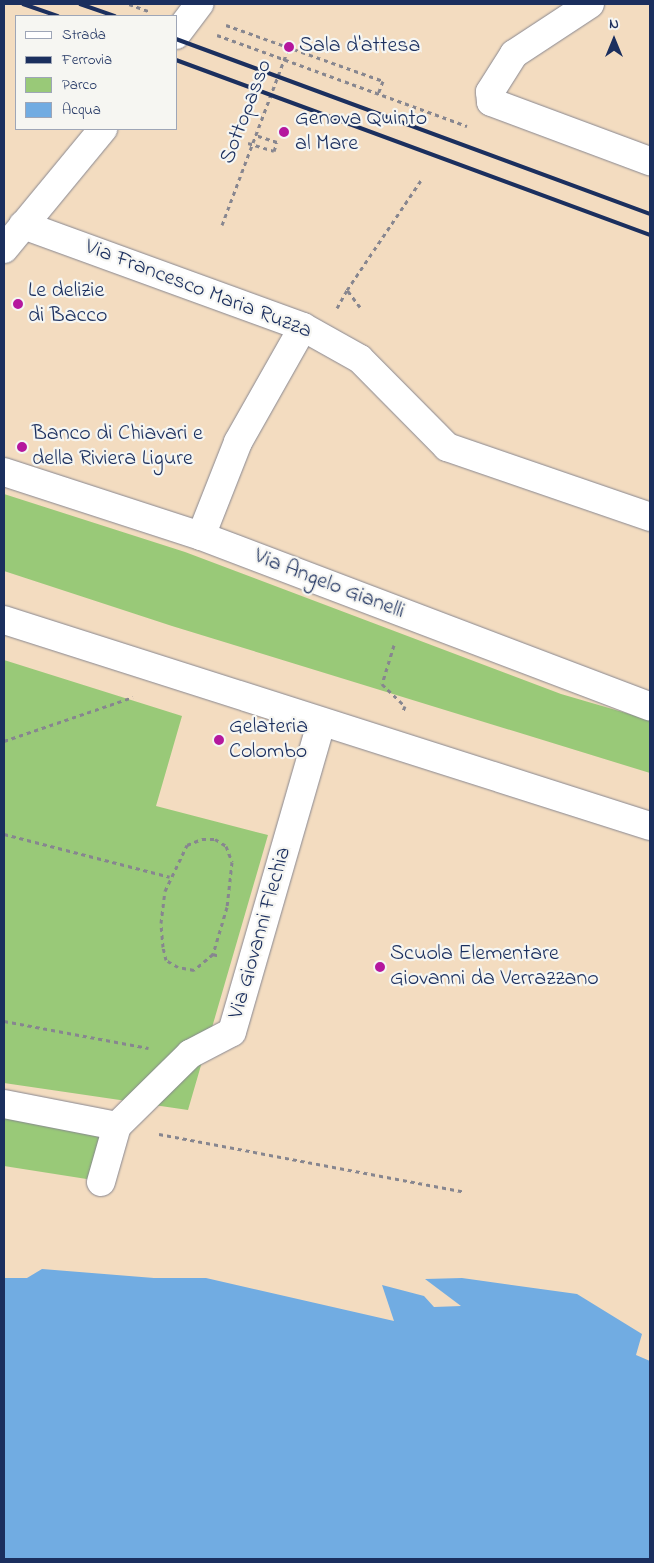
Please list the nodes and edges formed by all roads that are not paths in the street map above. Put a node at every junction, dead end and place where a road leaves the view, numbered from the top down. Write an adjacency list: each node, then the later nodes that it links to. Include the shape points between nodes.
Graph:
1 (199, 4): 3 (street)
2 (590, 4): 5 (street, via 514,54 490,92 491,102)
3 (178, 32)
4 (102, 130): 6 (street)
5 (650, 161)
6 (23, 225): 7 (street); 8 (street, Via Francesco Maria Ruzza)
7 (4, 249)
8 (303, 327): 10 (street, Via Francesco Maria Ruzza, via 360,359 447,447); 11 (street, via 238,442)
9 (4, 472): 11 (street, Via Angelo Gianelli)
10 (650, 517)
11 (201, 536): 13 (street, Via Angelo Gianelli)
12 (4, 620): 14 (street)
13 (650, 707)
14 (321, 723): 15 (street); 17 (street, Via Giovanni Flechia, via 232,1032 190,1054)
15 (650, 826)
16 (4, 1104): 17 (street)
17 (117, 1126): 18 (street)
18 (101, 1182)

